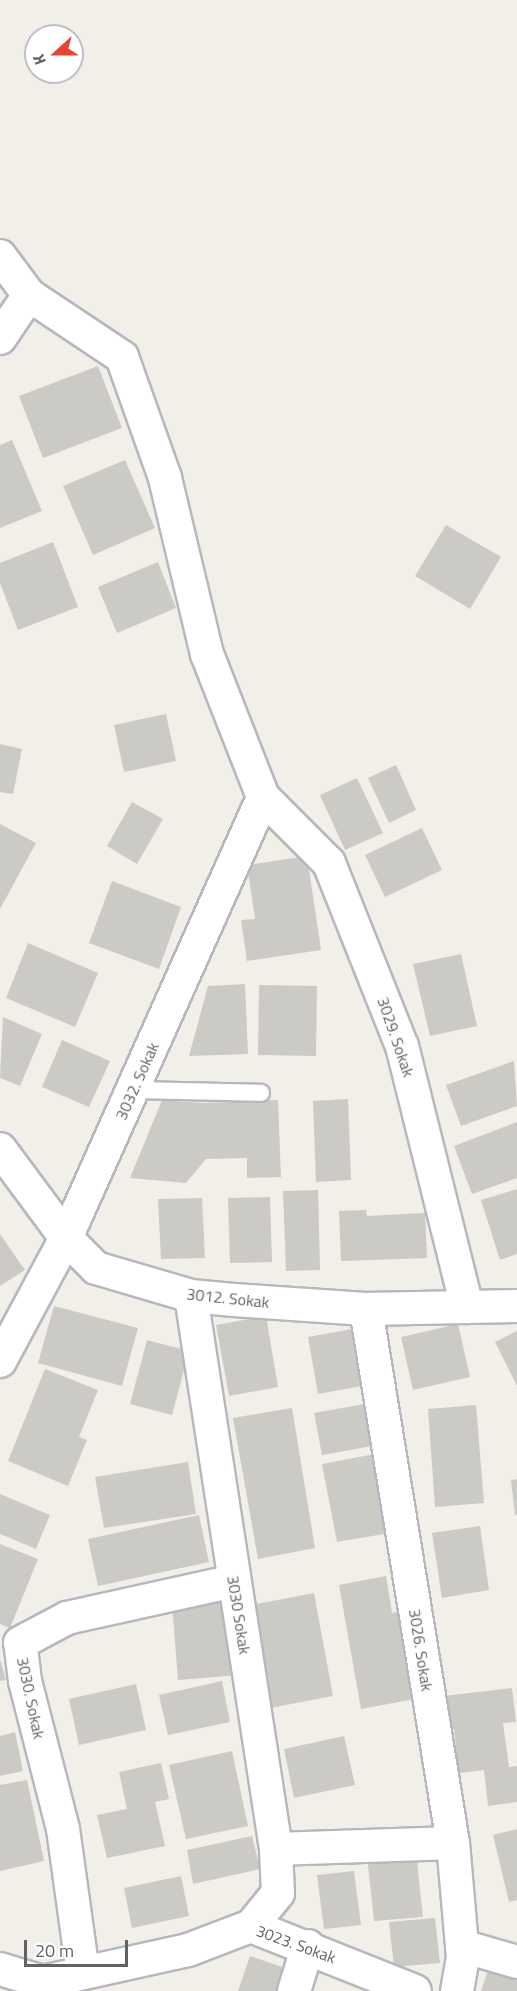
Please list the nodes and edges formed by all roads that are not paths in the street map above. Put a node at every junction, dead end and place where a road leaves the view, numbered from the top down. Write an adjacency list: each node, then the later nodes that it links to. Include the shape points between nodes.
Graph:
1 (0, 256): 2 (street)
2 (29, 295): 3 (street); 4 (street, via 122,357 165,478 207,654)
3 (0, 338)
4 (263, 796): 5 (street, 3032. Sokak); 11 (street, 3029. Sokak, via 329,863 402,1046)
5 (133, 1090): 6 (lane); 8 (street, 3032. Sokak)
6 (261, 1093)
7 (0, 1149): 8 (street, 3012. Sokak)
8 (66, 1238): 9 (street, 3012. Sokak, via 96,1268); 13 (street, 3032. Sokak)
9 (190, 1296): 12 (street, 3012. Sokak); 14 (street, 3030 Sokak)
10 (517, 1306): 11 (street, 3012. Sokak)
11 (467, 1307): 12 (street, 3012. Sokak)
12 (366, 1309): 15 (street, 3026. Sokak)
13 (0, 1361)
14 (234, 1581): 16 (street, 3030 Sokak); 22 (street, 3030. Sokak, via 67,1618 20,1643 25,1681 63,1829)
15 (453, 1843): 16 (street); 19 (street, 3026. Sokak)
16 (276, 1849): 17 (street, 3030 Sokak, via 278,1893)
17 (251, 1926): 18 (street, 3023. Sokak); 23 (street, 3023. Sokak)
18 (308, 1946): 24 (street); 25 (street, 3023. Sokak)
19 (462, 1946): 20 (street); 26 (street, 3026. Sokak)
20 (517, 1962)
21 (0, 1969): 22 (street, 3023. Sokak, via 43,1982)
22 (83, 1973): 23 (street, 3023. Sokak)
23 (115, 1978)
24 (294, 1991)
25 (415, 1991)
26 (457, 1991)

